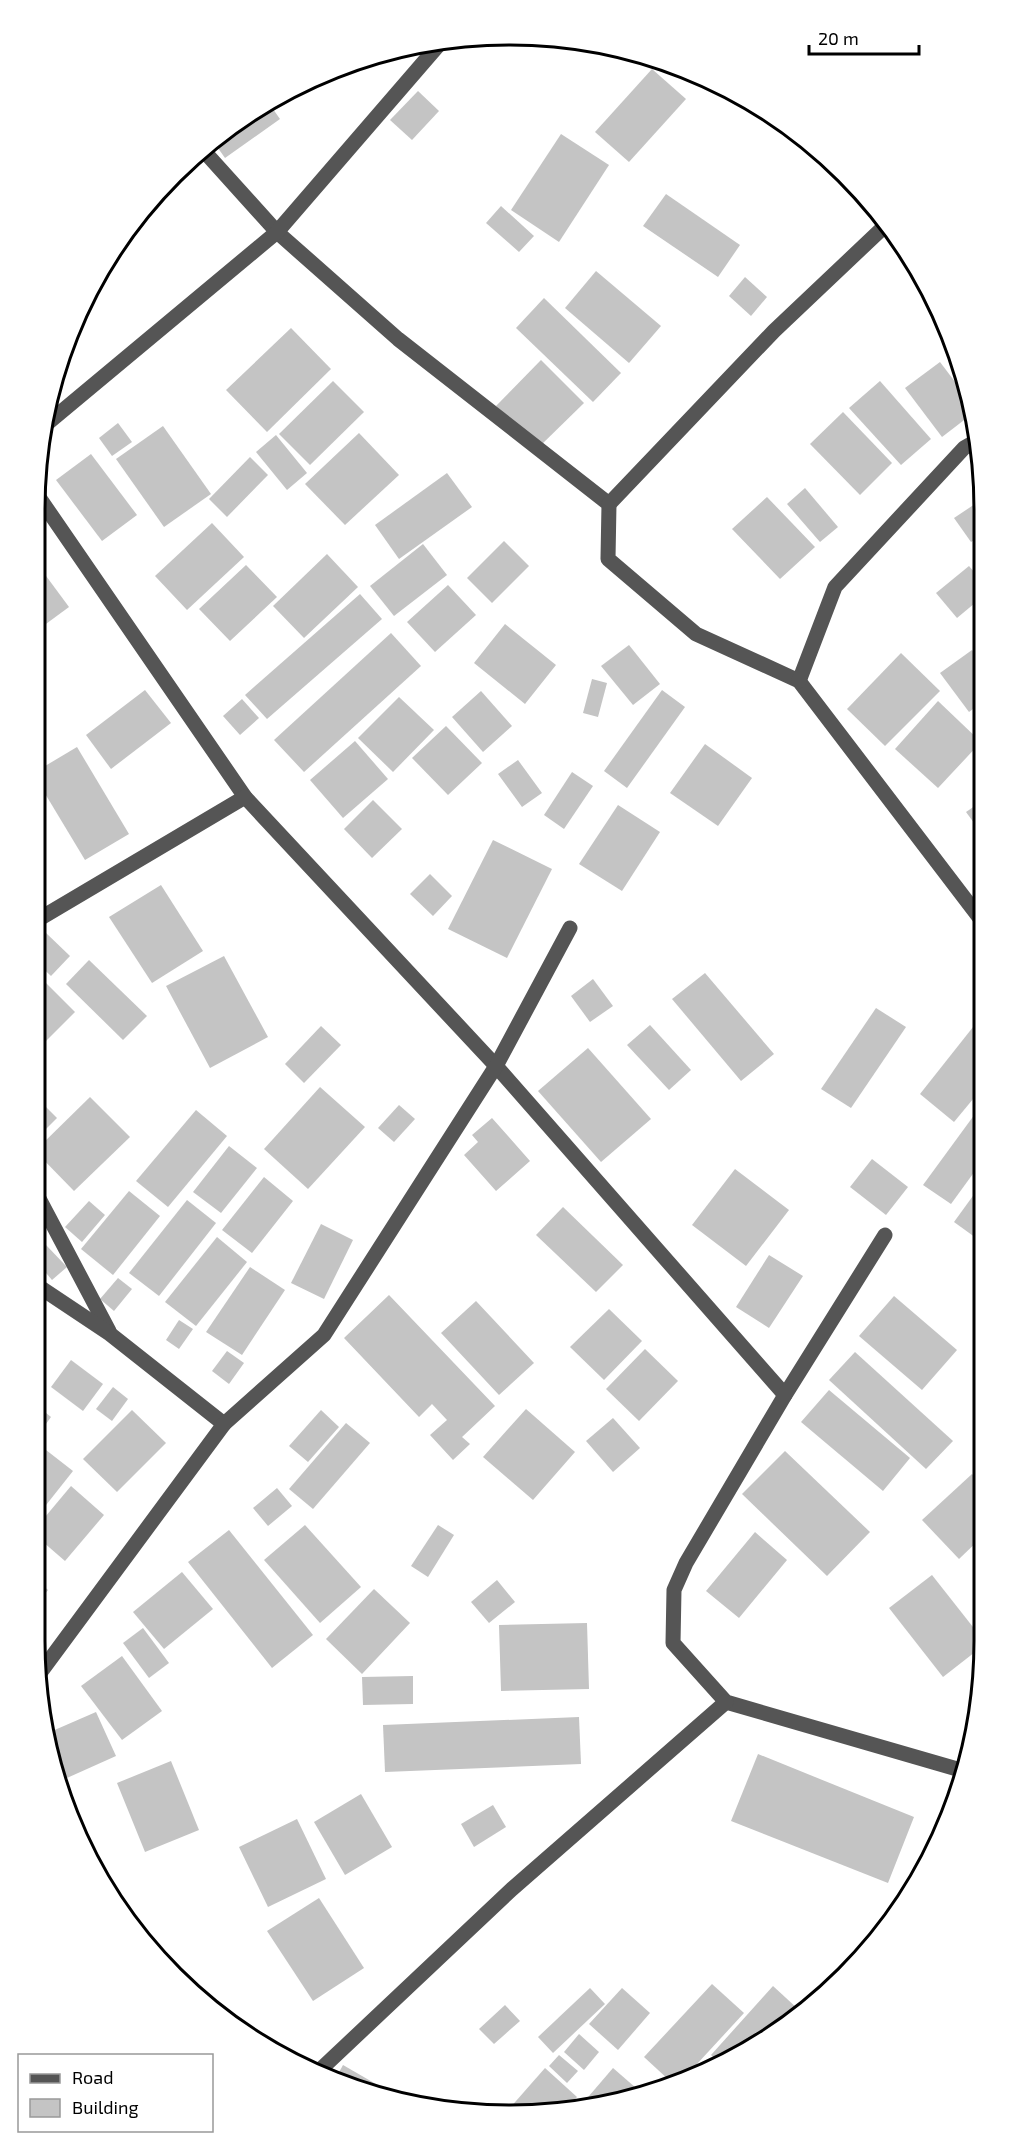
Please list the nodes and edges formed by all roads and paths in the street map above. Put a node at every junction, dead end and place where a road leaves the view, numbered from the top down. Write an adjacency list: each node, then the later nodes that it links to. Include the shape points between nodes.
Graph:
1 (433, 52): 4 (street)
2 (208, 156): 4 (street)
3 (880, 230): 7 (street, via 774,331)
4 (277, 232): 5 (street); 7 (street, via 398,339)
5 (54, 418)
6 (969, 445): 9 (street, via 835,587)
7 (609, 504): 9 (street, via 608,560 696,634)
8 (45, 506): 10 (street)
9 (799, 681): 11 (street)
10 (245, 797): 12 (street); 14 (street)
11 (974, 911)
12 (45, 915)
13 (570, 928): 14 (street)
14 (496, 1066): 19 (street); 20 (street, via 324,1335)
15 (45, 1212): 18 (street)
16 (885, 1235): 19 (street)
17 (45, 1291): 18 (street)
18 (110, 1334): 20 (street)
19 (785, 1395): 22 (street, via 674,1590 673,1643)
20 (224, 1424): 21 (street)
21 (46, 1665)
22 (726, 1702): 23 (street); 24 (street, via 512,1889)
23 (955, 1769)
24 (324, 2066)

